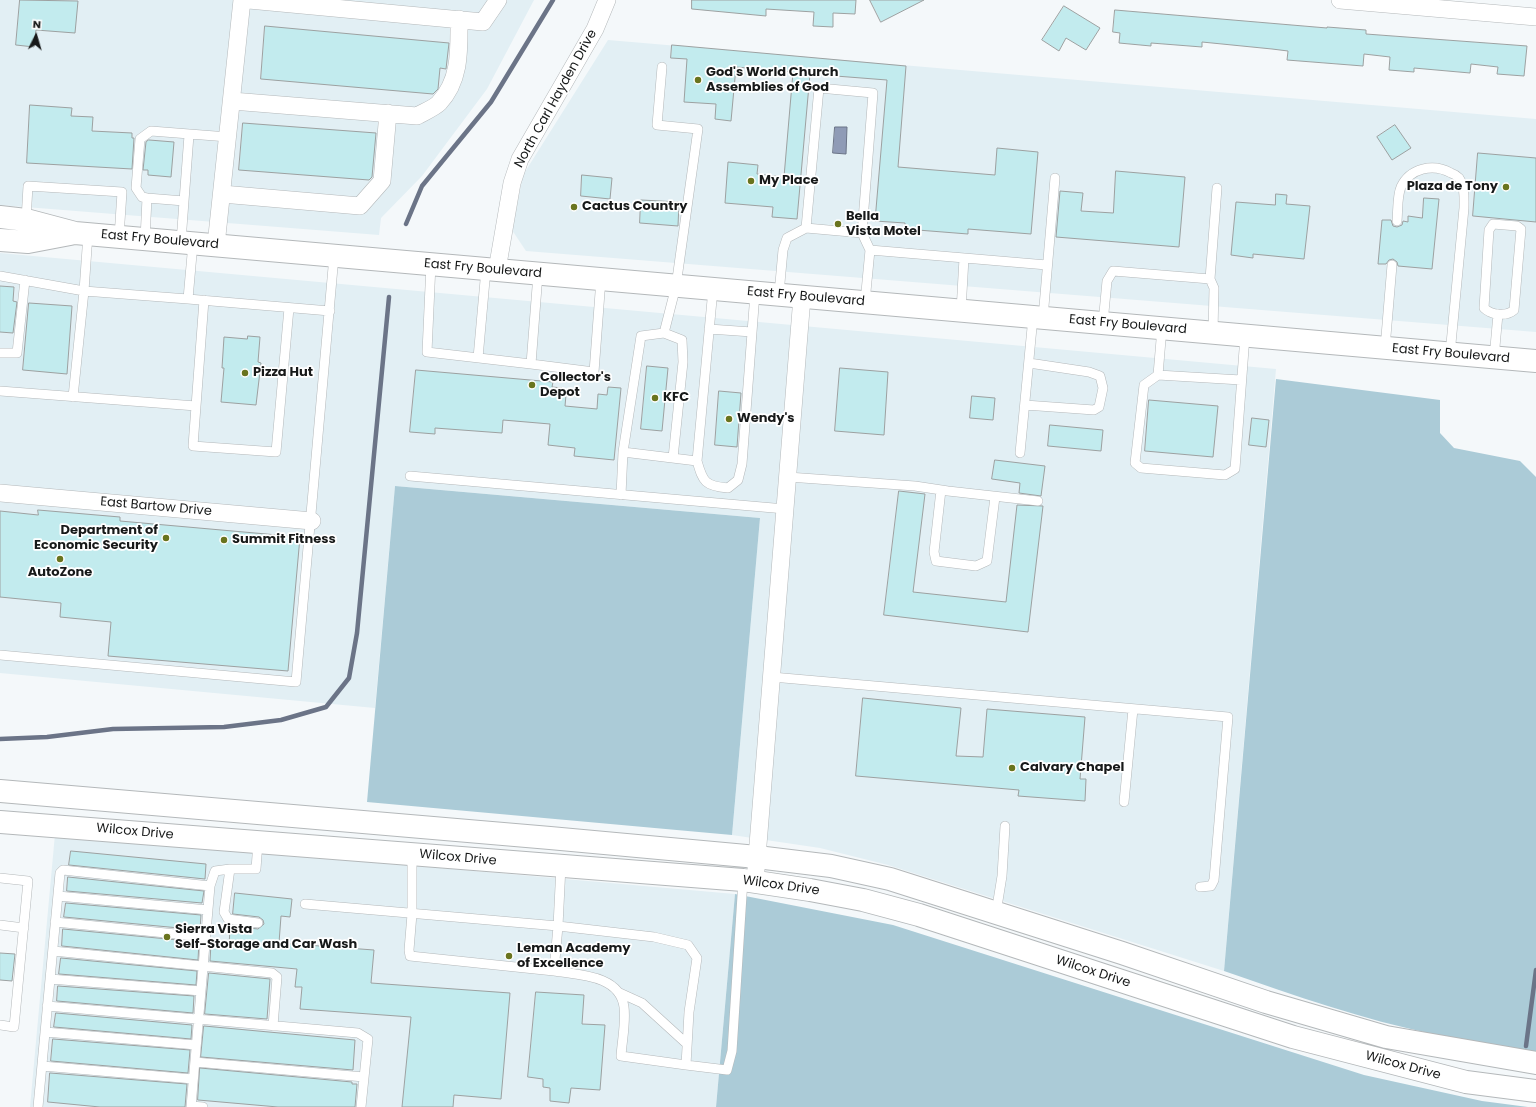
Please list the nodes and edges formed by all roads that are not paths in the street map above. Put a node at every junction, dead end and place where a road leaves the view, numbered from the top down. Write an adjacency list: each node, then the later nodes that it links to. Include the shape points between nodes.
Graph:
1 (242, 0): 9 (street)
2 (249, 0): 7 (street)
3 (498, 0): 7 (street, via 483,22)
4 (607, 0): 35 (street, North Carl Hayden Drive, via 595,29 520,159)
5 (1340, 0): 6 (street)
6 (1536, 16)
7 (459, 19): 10 (street, via 459,54 454,80 438,104 417,116)
8 (662, 67): 41 (lane, via 657,125 698,129)
9 (232, 101): 10 (street); 12 (street)
10 (388, 113): 15 (street, via 382,181 360,206)
11 (189, 135): 12 (lane); 16 (lane, via 151,131 140,139 136,188 142,197); 17 (lane)
12 (228, 138): 15 (street)
13 (1055, 178): 33 (lane)
14 (1217, 188): 39 (lane)
15 (222, 194): 28 (street)
16 (147, 198): 17 (lane); 25 (lane)
17 (184, 201): 27 (lane)
18 (0, 217): 19 (street, East Fry Boulevard)
19 (26, 220): 22 (street, East Fry Boulevard); 24 (lane, via 28,186 122,192)
20 (1397, 221): 64 (lane, via 1400,189 1406,178 1416,171 1430,168 1444,169 1458,177 1464,188 1464,208)
21 (806, 228): 23 (lane); 23 (lane, via 818,88 873,93); 45 (lane, via 787,238 783,250)
22 (82, 233): 24 (street, East Fry Boulevard); 26 (street, East Fry Boulevard, via 28,242); 43 (lane)
23 (862, 233): 29 (lane)
24 (119, 237): 25 (street, East Fry Boulevard)
25 (145, 239): 27 (street, East Fry Boulevard)
26 (0, 240)
27 (187, 243): 28 (street, East Fry Boulevard); 47 (lane)
28 (216, 245): 30 (street, East Fry Boulevard)
29 (870, 250): 31 (lane); 49 (lane)
30 (334, 256): 32 (street, East Fry Boulevard); 51 (lane)
31 (964, 258): 33 (lane); 52 (lane)
32 (431, 264): 35 (street, East Fry Boulevard); 65 (lane, via 427,352)
33 (1047, 265): 54 (lane)
34 (1392, 265): 62 (lane)
35 (491, 270): 36 (street, East Fry Boulevard); 65 (lane)
36 (538, 274): 38 (street, East Fry Boulevard); 69 (lane)
37 (0, 276): 40 (lane)
38 (601, 279): 41 (street, East Fry Boulevard); 69 (lane, via 594,372)
39 (1210, 279): 55 (lane, via 1113,271 1107,281); 60 (lane, via 1214,288)
40 (25, 280): 43 (lane); 63 (lane, via 17,353)
41 (676, 286): 42 (street, East Fry Boulevard); 59 (lane)
42 (713, 289): 44 (street, East Fry Boulevard); 57 (lane)
43 (84, 291): 47 (lane); 73 (lane)
44 (755, 293): 45 (street, East Fry Boulevard); 58 (lane)
45 (779, 295): 46 (street, East Fry Boulevard)
46 (802, 297): 49 (street, East Fry Boulevard); 81 (street)
47 (188, 299): 48 (lane)
48 (204, 300): 50 (lane); 75 (lane)
49 (865, 302): 52 (street, East Fry Boulevard)
50 (289, 308): 51 (lane); 75 (lane, via 276,452 193,446)
51 (330, 311): 90 (lane)
52 (961, 311): 54 (street, East Fry Boulevard)
53 (1498, 314): 53 (lane, via 1514,310 1521,229 1516,226 1493,224 1489,230 1484,308 1488,313); 66 (lane)
54 (1038, 318): 55 (street, East Fry Boulevard); 68 (lane)
55 (1103, 323): 56 (street, East Fry Boulevard)
56 (1162, 328): 60 (street, East Fry Boulevard); 70 (lane)
57 (710, 329): 58 (lane); 79 (lane)
58 (752, 332): 82 (lane, via 742,464 738,480 728,488)
59 (664, 333): 76 (lane, via 640,336); 78 (lane, via 682,340 683,362)
60 (1213, 333): 61 (street, East Fry Boulevard)
61 (1245, 336): 62 (street, East Fry Boulevard); 71 (lane)
62 (1385, 348): 64 (street, East Fry Boulevard)
63 (0, 353)
64 (1450, 354): 66 (street, East Fry Boulevard)
65 (478, 358): 69 (lane)
66 (1494, 358): 67 (street, East Fry Boulevard)
67 (1536, 361)
68 (1029, 363): 74 (lane); 74 (lane, via 1089,372 1100,376 1103,388 1099,407 1094,410)
69 (531, 364)
70 (1158, 375): 71 (lane); 71 (lane, via 1144,385 1135,462 1141,468 1225,475 1234,469)
71 (1241, 380)
72 (0, 391): 73 (lane)
73 (73, 398): 75 (lane)
74 (1025, 405): 77 (lane)
75 (196, 406)
76 (623, 452): 78 (lane); 85 (lane)
77 (1020, 454)
78 (673, 458): 79 (lane)
79 (697, 461): 82 (lane, via 702,476 712,487)
80 (410, 476): 85 (lane)
81 (788, 477): 83 (lane); 89 (street)
82 (720, 488): 88 (lane)
83 (941, 490): 86 (lane); 86 (lane, via 934,552 936,561 976,566 988,561)
84 (0, 493): 90 (street, East Bartow Drive)
85 (620, 495): 88 (lane)
86 (995, 496): 87 (lane)
87 (1038, 501)
88 (719, 503): 89 (lane)
89 (785, 509): 92 (street)
90 (312, 521): 91 (lane, via 296,682)
91 (0, 655)
92 (772, 677): 93 (lane); 100 (street)
93 (1133, 709): 95 (lane); 106 (lane, via 1228,717 1214,880 1210,886)
94 (0, 791): 100 (street, Wilcox Drive)
95 (1124, 802)
96 (0, 822): 98 (street, Wilcox Drive)
97 (1005, 826): 110 (lane, via 1002,876)
98 (258, 842): 99 (street, Wilcox Drive); 102 (lane, via 256,869)
99 (412, 854): 101 (street, Wilcox Drive); 111 (lane)
100 (757, 857): 104 (street); 110 (street, Wilcox Drive, via 831,866 890,879)
101 (561, 866): 104 (street, Wilcox Drive); 115 (lane)
102 (230, 869): 105 (lane, via 215,871); 113 (lane, via 224,912 228,919)
103 (0, 878): 116 (lane, via 28,881)
104 (749, 881): 133 (lane, via 732,1051 727,1070); 137 (street, Wilcox Drive, via 863,900 919,915 1294,1037 1466,1082)
105 (210, 886): 107 (lane, via 63,870 60,873); 109 (lane)
106 (1200, 887)
107 (58, 896): 109 (lane); 112 (lane)
108 (305, 904): 111 (lane)
109 (208, 910): 117 (lane)
110 (996, 913): 132 (street, Wilcox Drive, via 1266,1002 1386,1037)
111 (412, 914): 115 (lane); 120 (lane, via 408,950 410,956)
112 (55, 922): 117 (lane); 118 (lane)
113 (258, 923)
114 (0, 925): 116 (lane)
115 (558, 926): 120 (lane); 129 (lane, via 654,937 688,945 697,958)
116 (24, 928): 126 (lane, via 14,1027)
117 (206, 937): 119 (lane)
118 (53, 951): 119 (lane); 121 (lane)
119 (203, 966): 122 (lane); 127 (lane, via 272,973 277,977)
120 (554, 971): 123 (lane, via 599,978)
121 (50, 980): 122 (lane); 124 (lane)
122 (201, 992): 125 (lane)
123 (620, 993): 129 (lane, via 642,1003); 133 (lane, via 624,1007 621,1056)
124 (47, 1006): 125 (lane); 128 (lane)
125 (198, 1019): 127 (lane); 130 (lane)
126 (0, 1025)
127 (274, 1026): 135 (lane, via 363,1035 368,1039)
128 (45, 1032): 130 (lane); 134 (lane)
129 (687, 1044): 133 (lane)
130 (196, 1046): 131 (lane)
131 (195, 1062): 135 (lane); 136 (lane)
132 (1536, 1063)
133 (686, 1065)
134 (42, 1066): 136 (lane); 139 (lane)
135 (364, 1077): 141 (lane)
136 (193, 1080): 138 (lane)
137 (1536, 1091)
138 (191, 1106): 140 (lane)
139 (38, 1107)
140 (203, 1107)
141 (361, 1107)

